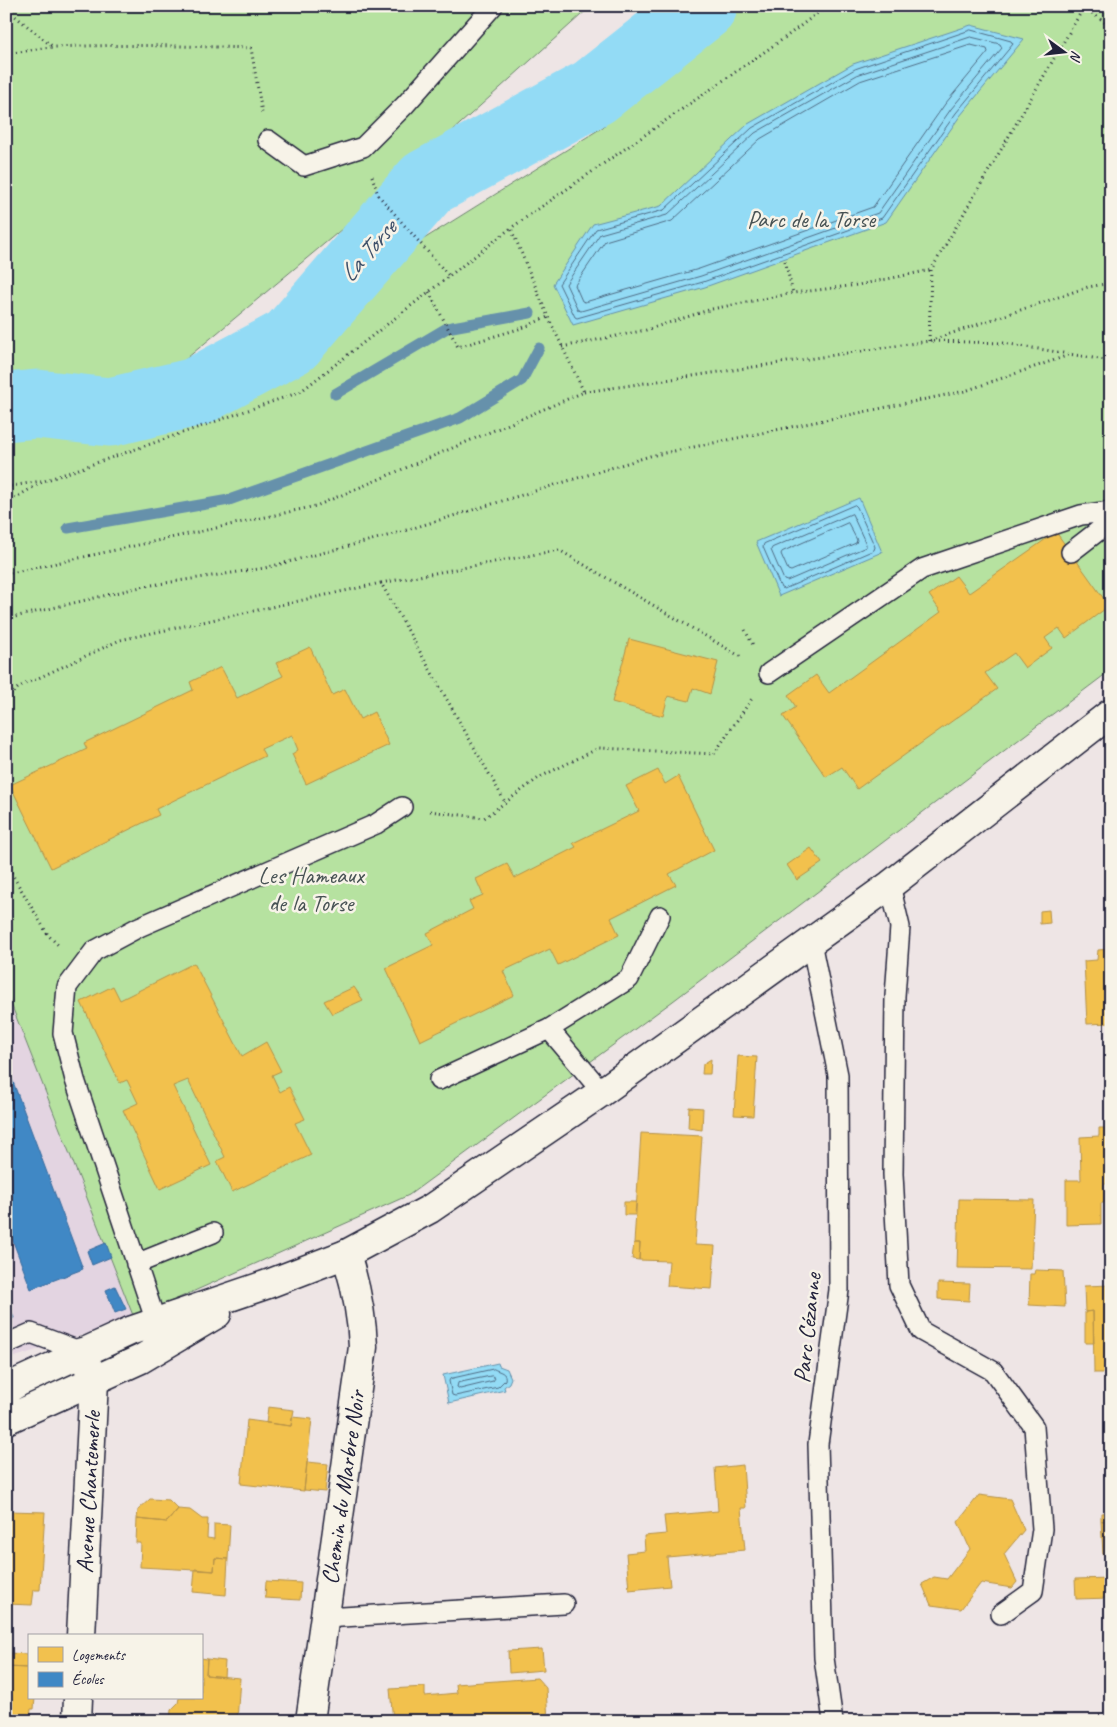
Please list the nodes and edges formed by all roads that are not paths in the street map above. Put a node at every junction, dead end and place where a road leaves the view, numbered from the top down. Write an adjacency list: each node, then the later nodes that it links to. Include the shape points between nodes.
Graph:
1 (493, 6): 2 (lane, via 363,147 304,166)
2 (268, 140)
3 (1111, 511): 6 (lane, via 1081,515 922,569)
4 (1111, 521): 5 (lane)
5 (1071, 552)
6 (769, 674)
7 (1111, 713): 9 (street)
8 (402, 807): 17 (lane, via 376,824 139,927 94,951 67,987 63,1033 75,1080)
9 (890, 885): 11 (street); 26 (lane, via 900,927 895,996 893,1174 899,1285 920,1331 993,1371 1034,1427 1042,1529 1033,1591)
10 (660, 916): 12 (lane, via 629,979)
11 (811, 942): 14 (street); 32 (lane, Parc Cézanne, via 838,1075 839,1290 818,1444 824,1658)
12 (549, 1029): 13 (lane); 14 (lane)
13 (439, 1080)
14 (602, 1092): 16 (street, via 430,1209)
15 (213, 1233): 17 (lane)
16 (346, 1254): 18 (street); 27 (street, Chemin du Marbre Noir, via 362,1318 363,1347)
17 (136, 1264): 19 (lane)
18 (268, 1284): 19 (street); 22 (street, via 141,1359)
19 (156, 1322): 21 (street)
20 (6, 1344): 21 (lane, via 31,1333)
21 (82, 1352): 22 (street, Avenue Chantemerle); 23 (street)
22 (94, 1381): 24 (street); 28 (street, Avenue Chantemerle)
23 (6, 1390)
24 (6, 1420)
25 (564, 1604): 27 (lane)
26 (1001, 1614)
27 (325, 1618): 31 (street, Chemin du Marbre Noir)
28 (81, 1634)
29 (78, 1700): 30 (street)
30 (77, 1721)
31 (310, 1721)
32 (832, 1721)

